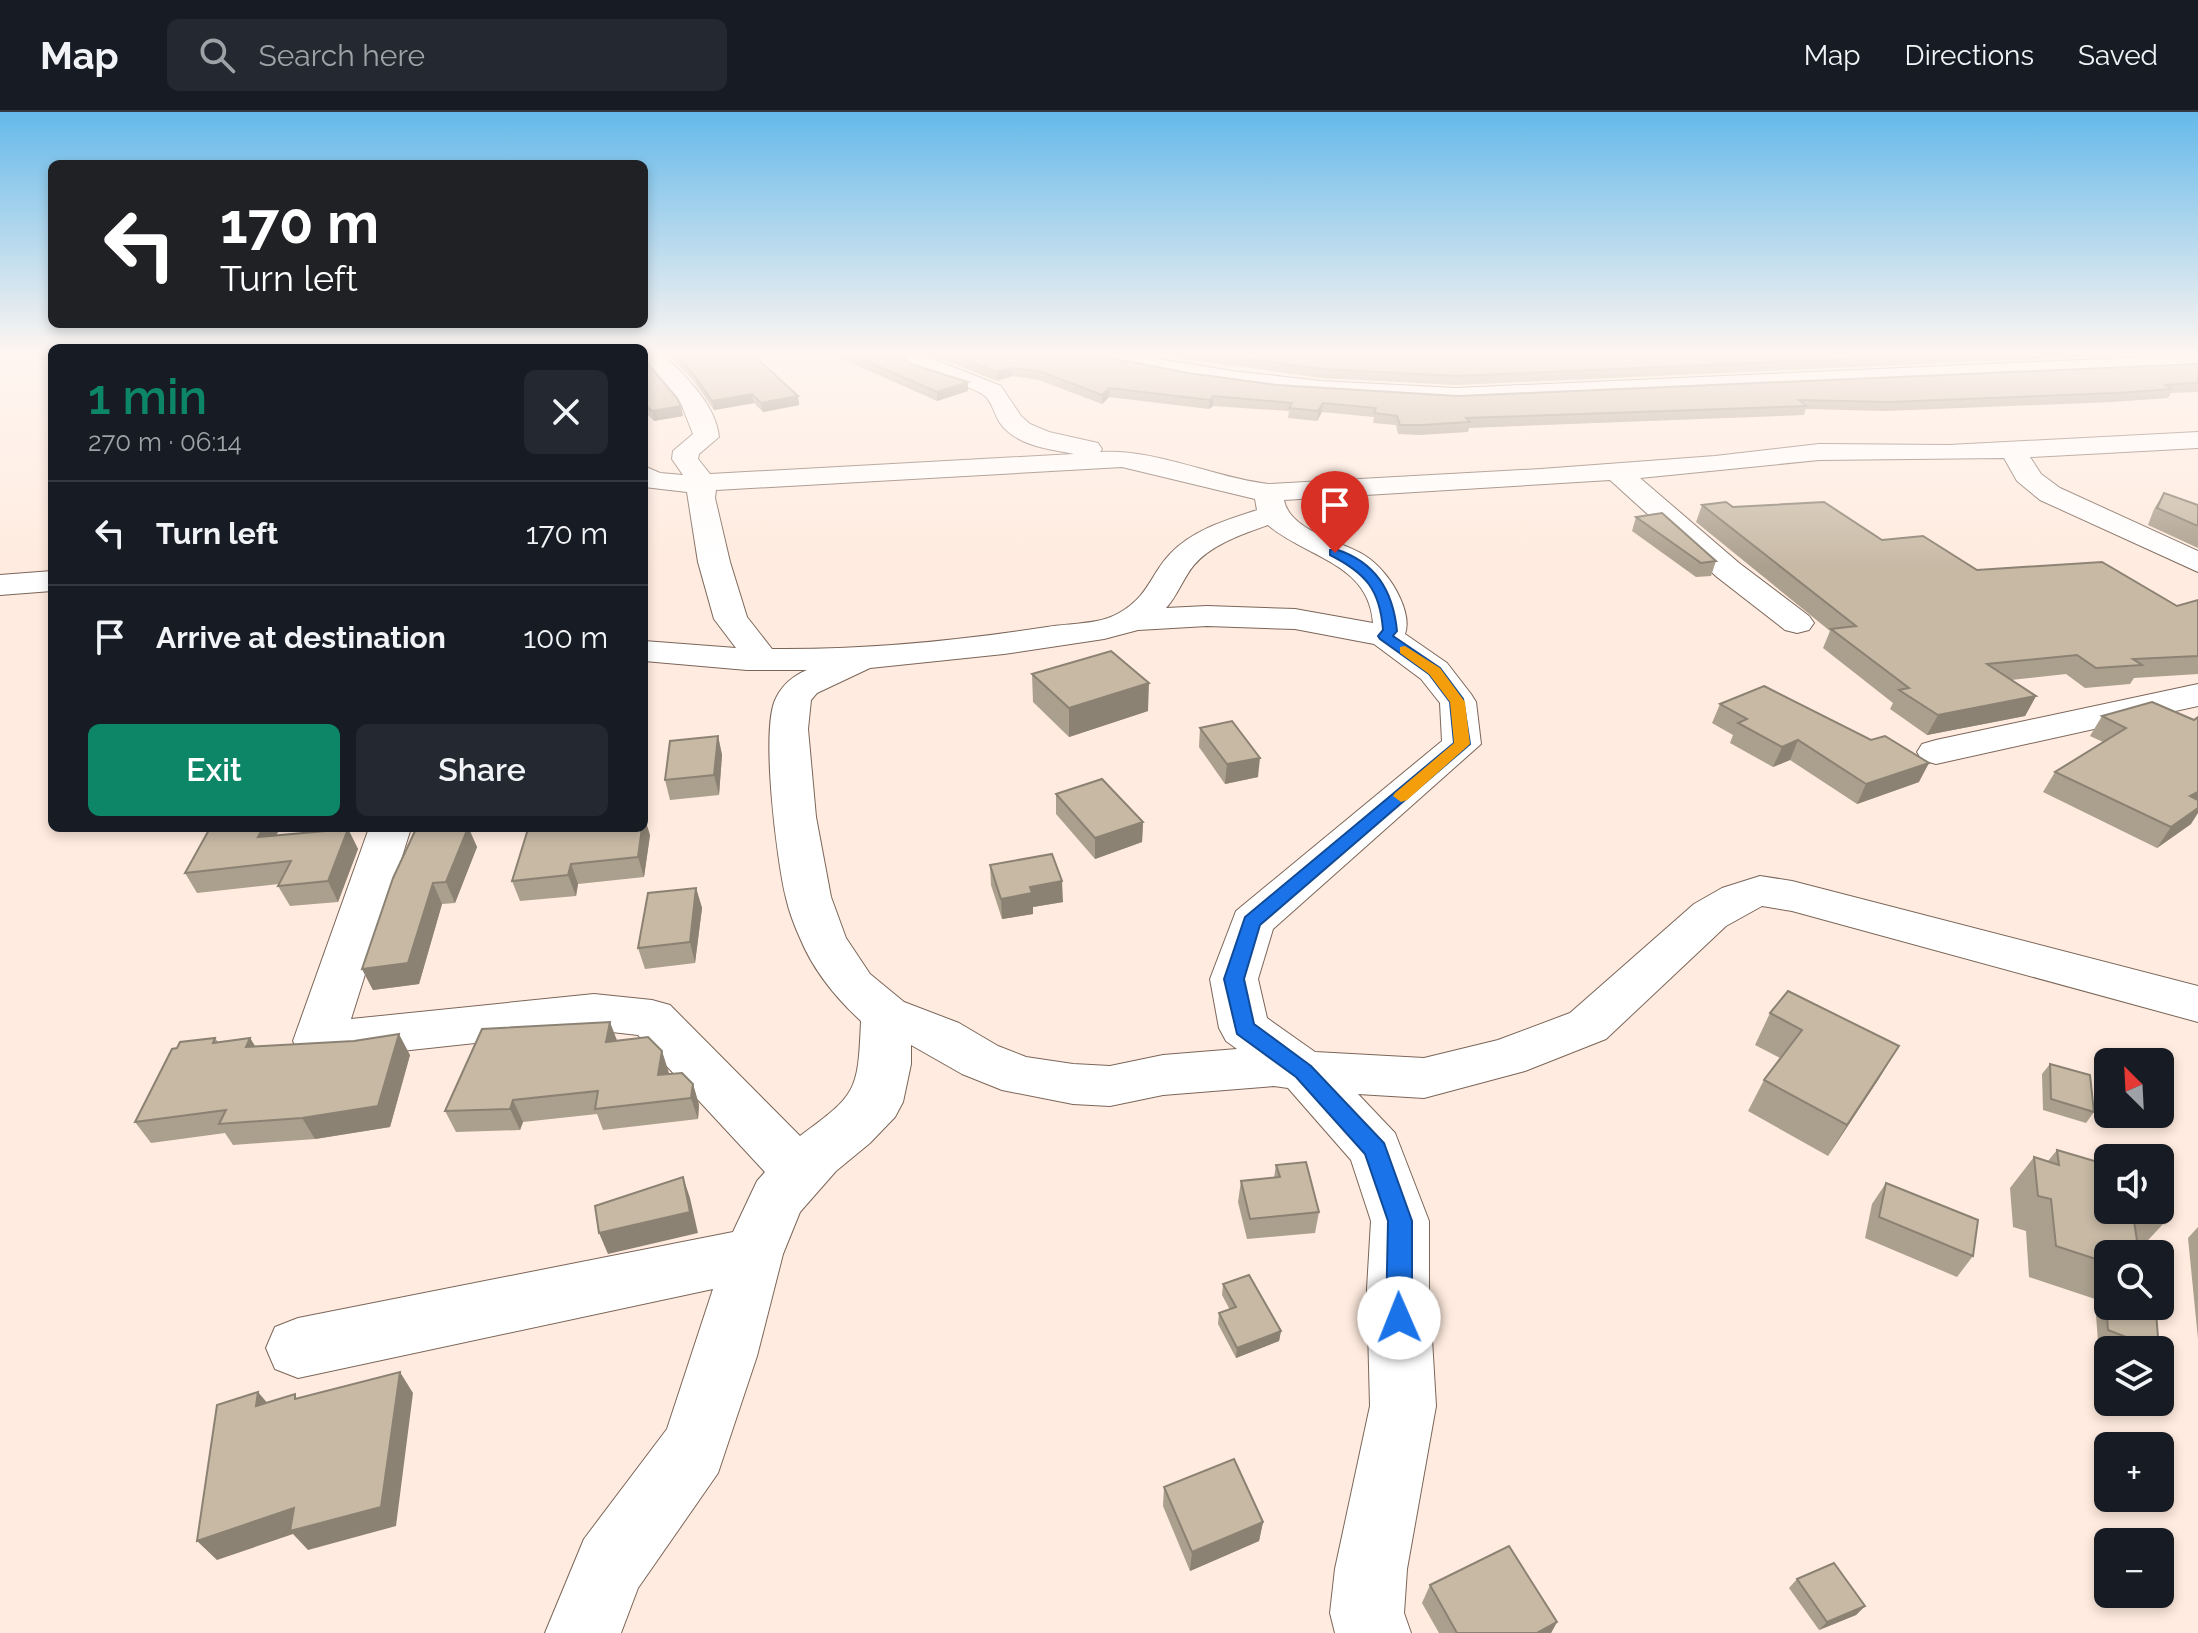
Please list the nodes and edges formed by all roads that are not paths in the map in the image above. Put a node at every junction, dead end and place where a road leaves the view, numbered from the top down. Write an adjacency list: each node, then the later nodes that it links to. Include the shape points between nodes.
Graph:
1 (706, 426): 8 (street, via 706,437 686,451 685,459)
2 (1017, 426): 5 (street)
3 (2198, 440): 4 (street)
4 (2014, 449): 6 (street, via 1819,452); 10 (street, via 2028,478 2050,494)
5 (1122, 459): 8 (street); 9 (street, via 1184,470)
6 (1615, 470): 9 (street); 14 (street)
7 (648, 476): 8 (street, via 662,482)
8 (702, 482): 17 (street, via 714,562 731,619)
9 (1270, 503): 13 (street, via 1181,560 1165,589); 15 (street, via 1295,533 1355,563 1380,588 1388,608 1390,631)
10 (2198, 563)
11 (48, 581): 12 (street)
12 (0, 585)
13 (1131, 620): 15 (street, via 1295,619); 18 (street, via 1002,645)
14 (1797, 623)
15 (1385, 636): 24 (street, via 1434,671 1458,702 1462,744 1252,922 1234,979 1244,1028)
16 (648, 651): 17 (street)
17 (762, 659): 18 (street)
18 (858, 660): 23 (street, via 804,685 793,700 789,729 795,817 808,897 824,941 853,986)
19 (2198, 695): 20 (street)
20 (1936, 752)
21 (389, 832): 25 (street, via 318,1041 594,1012 652,1018)
22 (2198, 1004): 24 (street, via 1760,891 1710,915 1588,1026 1507,1057 1424,1078)
23 (886, 1015): 24 (street, via 1021,1076 1073,1084 1110,1086 1245,1066); 25 (street, via 885,1064 876,1102)
24 (1304, 1071): 29 (street, via 1375,1149 1400,1221 1403,1406 1371,1569 1367,1613)
25 (801, 1172): 26 (street, via 777,1198)
26 (753, 1254): 27 (street); 28 (street, via 694,1449 610,1565)
27 (298, 1348)
28 (583, 1633)
29 (1373, 1633)

